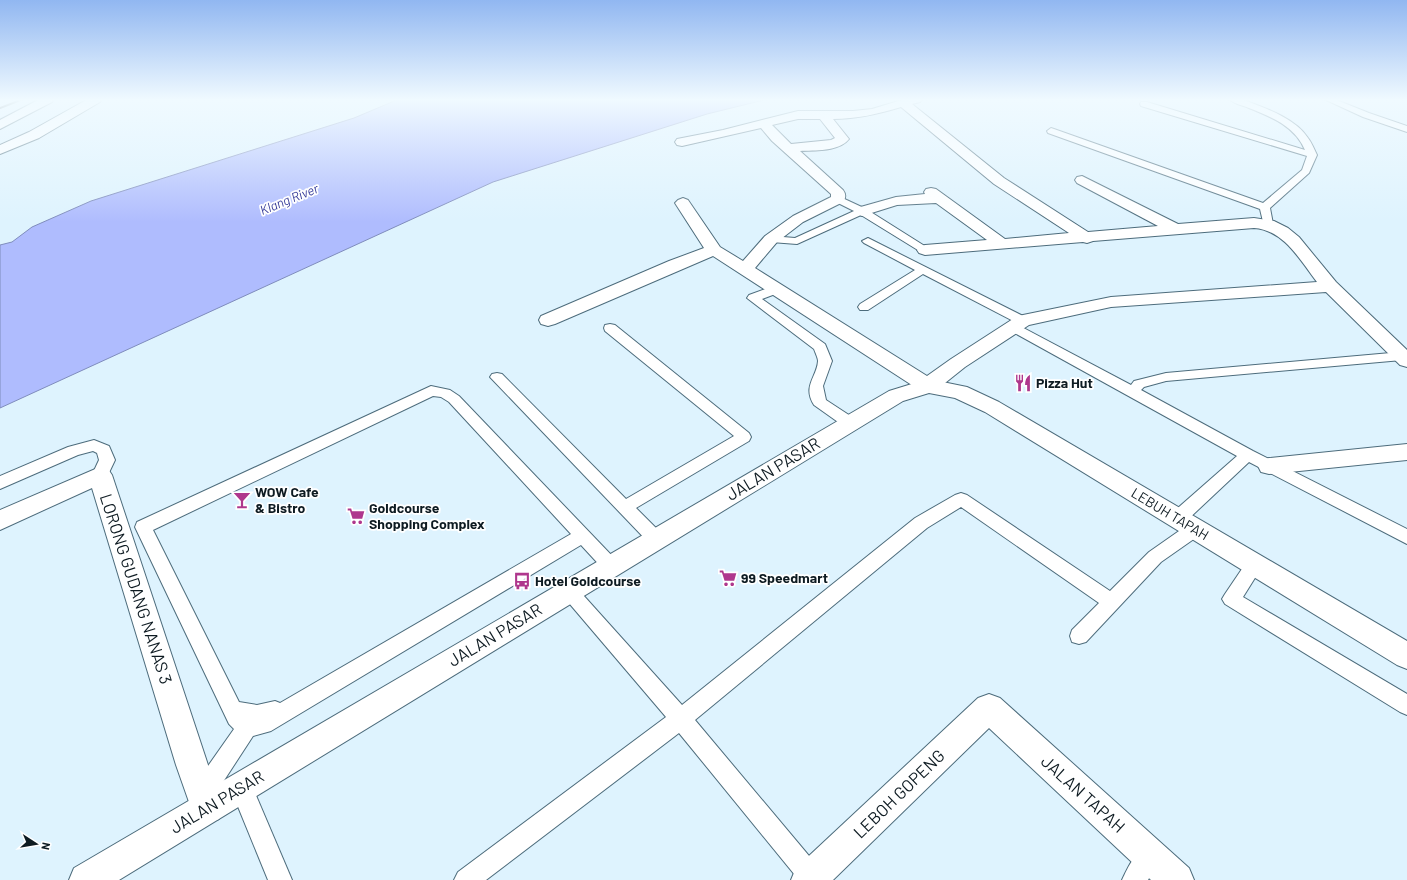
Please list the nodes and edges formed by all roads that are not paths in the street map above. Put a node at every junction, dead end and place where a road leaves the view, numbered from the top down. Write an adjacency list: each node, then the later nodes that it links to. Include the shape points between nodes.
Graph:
1 (23, 140): 11 (main road)
2 (691, 140): 9 (main road)
3 (781, 140): 10 (main road)
4 (841, 140): 10 (main road)
5 (949, 140): 20 (main road, via 1000,181)
6 (1077, 140): 16 (lane)
7 (1263, 140): 12 (lane)
8 (1305, 140): 12 (lane)
9 (682, 142)
10 (789, 148): 14 (main road, via 838,193)
11 (0, 150)
12 (1312, 155): 16 (lane, via 1306,171)
13 (1082, 180): 19 (main road)
14 (838, 199): 17 (lane); 21 (main road, via 798,219)
15 (683, 203): 24 (main road)
16 (1265, 207): 18 (lane)
17 (862, 211): 21 (lane, via 797,241); 23 (main road, via 896,201 935,195); 25 (lane)
18 (1268, 224): 19 (main road); 28 (main road, via 1293,240)
19 (1177, 230): 20 (main road)
20 (1087, 238): 23 (main road)
21 (771, 239): 26 (main road)
22 (868, 241): 27 (lane)
23 (1001, 243): 25 (main road)
24 (714, 250): 26 (main road); 31 (main road)
25 (925, 250)
26 (744, 270): 29 (main road)
27 (922, 270): 30 (lane); 32 (lane)
28 (1330, 286): 32 (main road, via 1111,302); 34 (main road)
29 (774, 290): 36 (main road); 38 (lane, via 753,298 820,347 825,361 816,386 819,402)
30 (864, 307)
31 (548, 320)
32 (1019, 324): 36 (main road, via 958,363); 37 (lane)
33 (610, 328): 44 (lane, via 744,437)
34 (1404, 358): 37 (lane, via 1166,377 1138,384)
35 (497, 377): 44 (lane)
36 (928, 386): 38 (main road, JALAN PASAR, via 896,396); 46 (main road, LEBUH TAPAH, via 960,392 992,407)
37 (1132, 392): 40 (lane)
38 (850, 423): 49 (main road, JALAN PASAR)
39 (1407, 452): 41 (main road)
40 (1248, 456): 41 (lane); 46 (lane)
41 (1269, 466): 48 (lane)
42 (100, 475): 43 (lane, via 107,460 104,450 94,445 73,451); 45 (main road, LORONG GUDANG NANAS 3); 63 (main road, LORONG GUDANG NANAS 3)
43 (0, 483)
44 (625, 507): 49 (lane)
45 (0, 521)
46 (1186, 524): 50 (main road, LEBUH TAPAH); 53 (lane)
47 (583, 535): 51 (lane); 57 (lane); 59 (lane, via 454,399 445,393 431,391 142,527)
48 (1407, 537)
49 (656, 539): 51 (main road, JALAN PASAR)
50 (1254, 565): 55 (main road, LEBUH TAPAH); 56 (lane, via 1231,599)
51 (611, 566): 52 (main road, JALAN PASAR)
52 (569, 591): 60 (lane); 62 (main road, JALAN PASAR)
53 (1112, 602): 54 (lane); 60 (lane, via 961,499 921,523)
54 (1079, 636)
55 (1407, 656)
56 (1407, 705)
57 (291, 708): 59 (lane, via 257,715); 61 (lane, via 264,724)
58 (988, 708): 64 (main road, JALAN TAPAH); 65 (main road, LEBOH GOPENG)
59 (233, 710): 61 (lane, via 236,717)
60 (681, 719): 65 (lane); 68 (lane)
61 (247, 727): 63 (lane)
62 (242, 787): 63 (main road, JALAN PASAR); 67 (lane)
63 (204, 801): 66 (main road, JALAN PASAR)
64 (1142, 868): 69 (main road, JALAN TAPAH)
65 (810, 878)
66 (86, 880)
67 (280, 880)
68 (466, 880)
69 (1177, 880)

